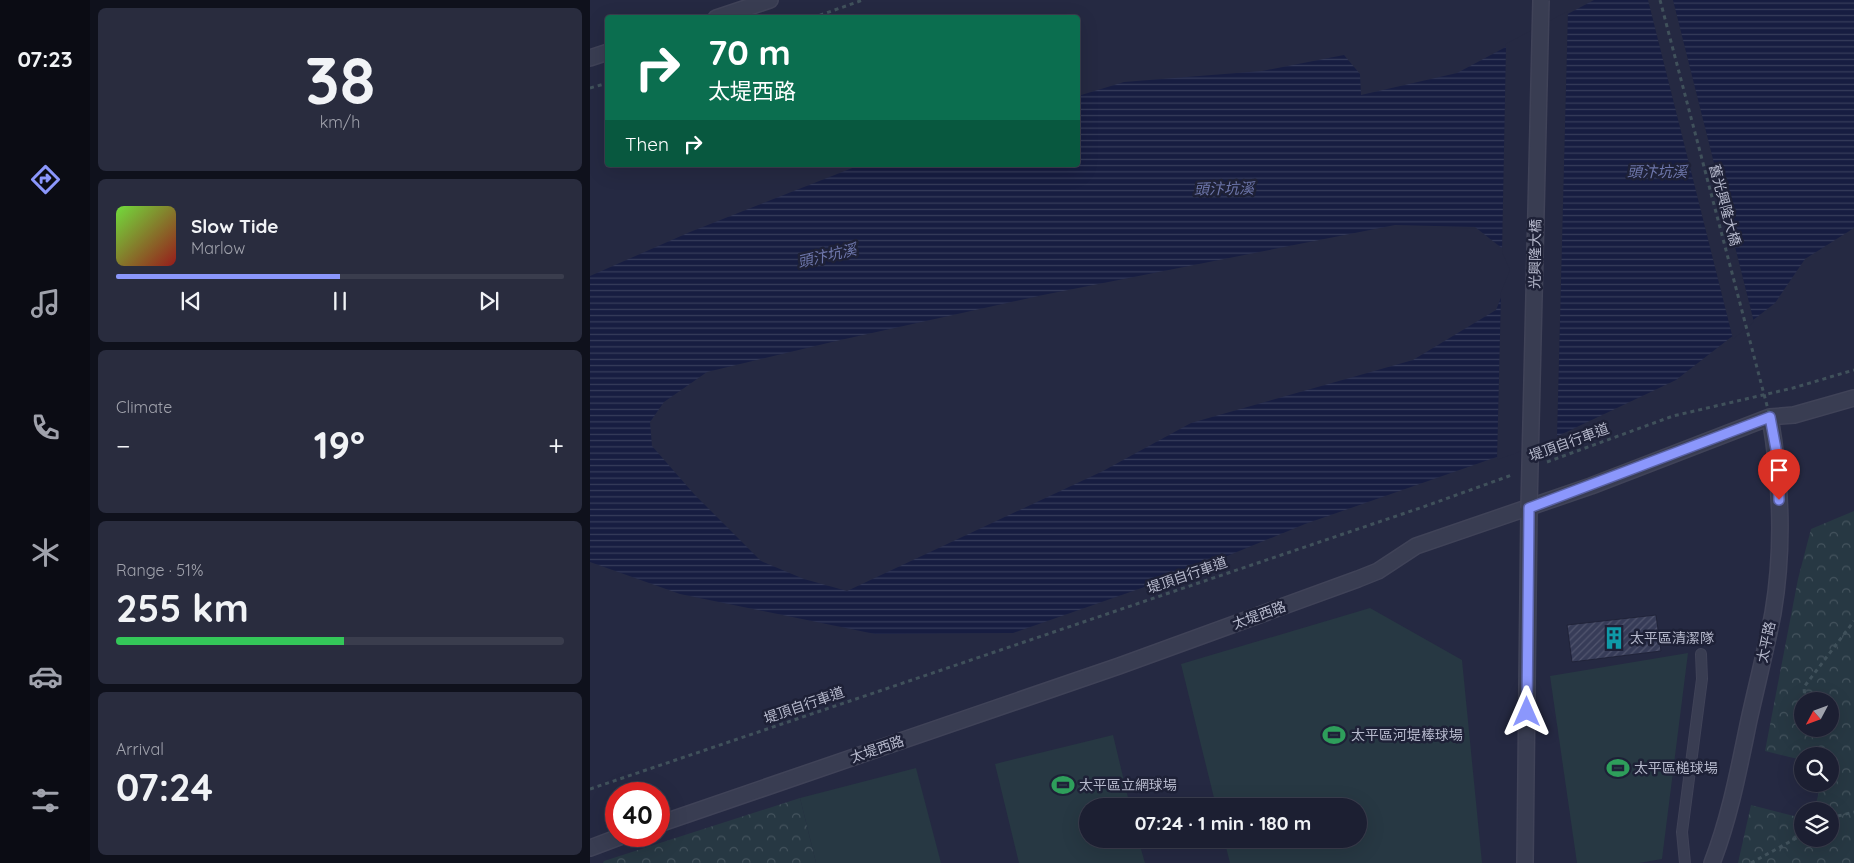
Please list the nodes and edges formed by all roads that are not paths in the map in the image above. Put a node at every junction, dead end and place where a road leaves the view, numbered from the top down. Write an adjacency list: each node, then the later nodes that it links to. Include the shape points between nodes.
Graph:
1 (770, 0): 3 (street)
2 (1541, 0): 8 (street, 光興隆大橋, bridge)
3 (725, 15)
4 (605, 53): 5 (street)
5 (590, 58)
6 (1854, 398): 7 (street, 太堤西路, via 1794,415)
7 (1770, 417): 8 (street, 太堤西路); 15 (street, 太平路, via 1778,460 1780,520 1773,612 1740,760)
8 (1529, 508): 10 (street, 太堤西路, via 1416,546 1378,570 1110,669); 13 (street)
9 (1701, 654): 14 (lane, via 1702,679 1682,832)
10 (670, 820)
11 (605, 842): 12 (street)
12 (590, 848)
13 (1525, 863)
14 (1685, 863)
15 (1712, 863)

